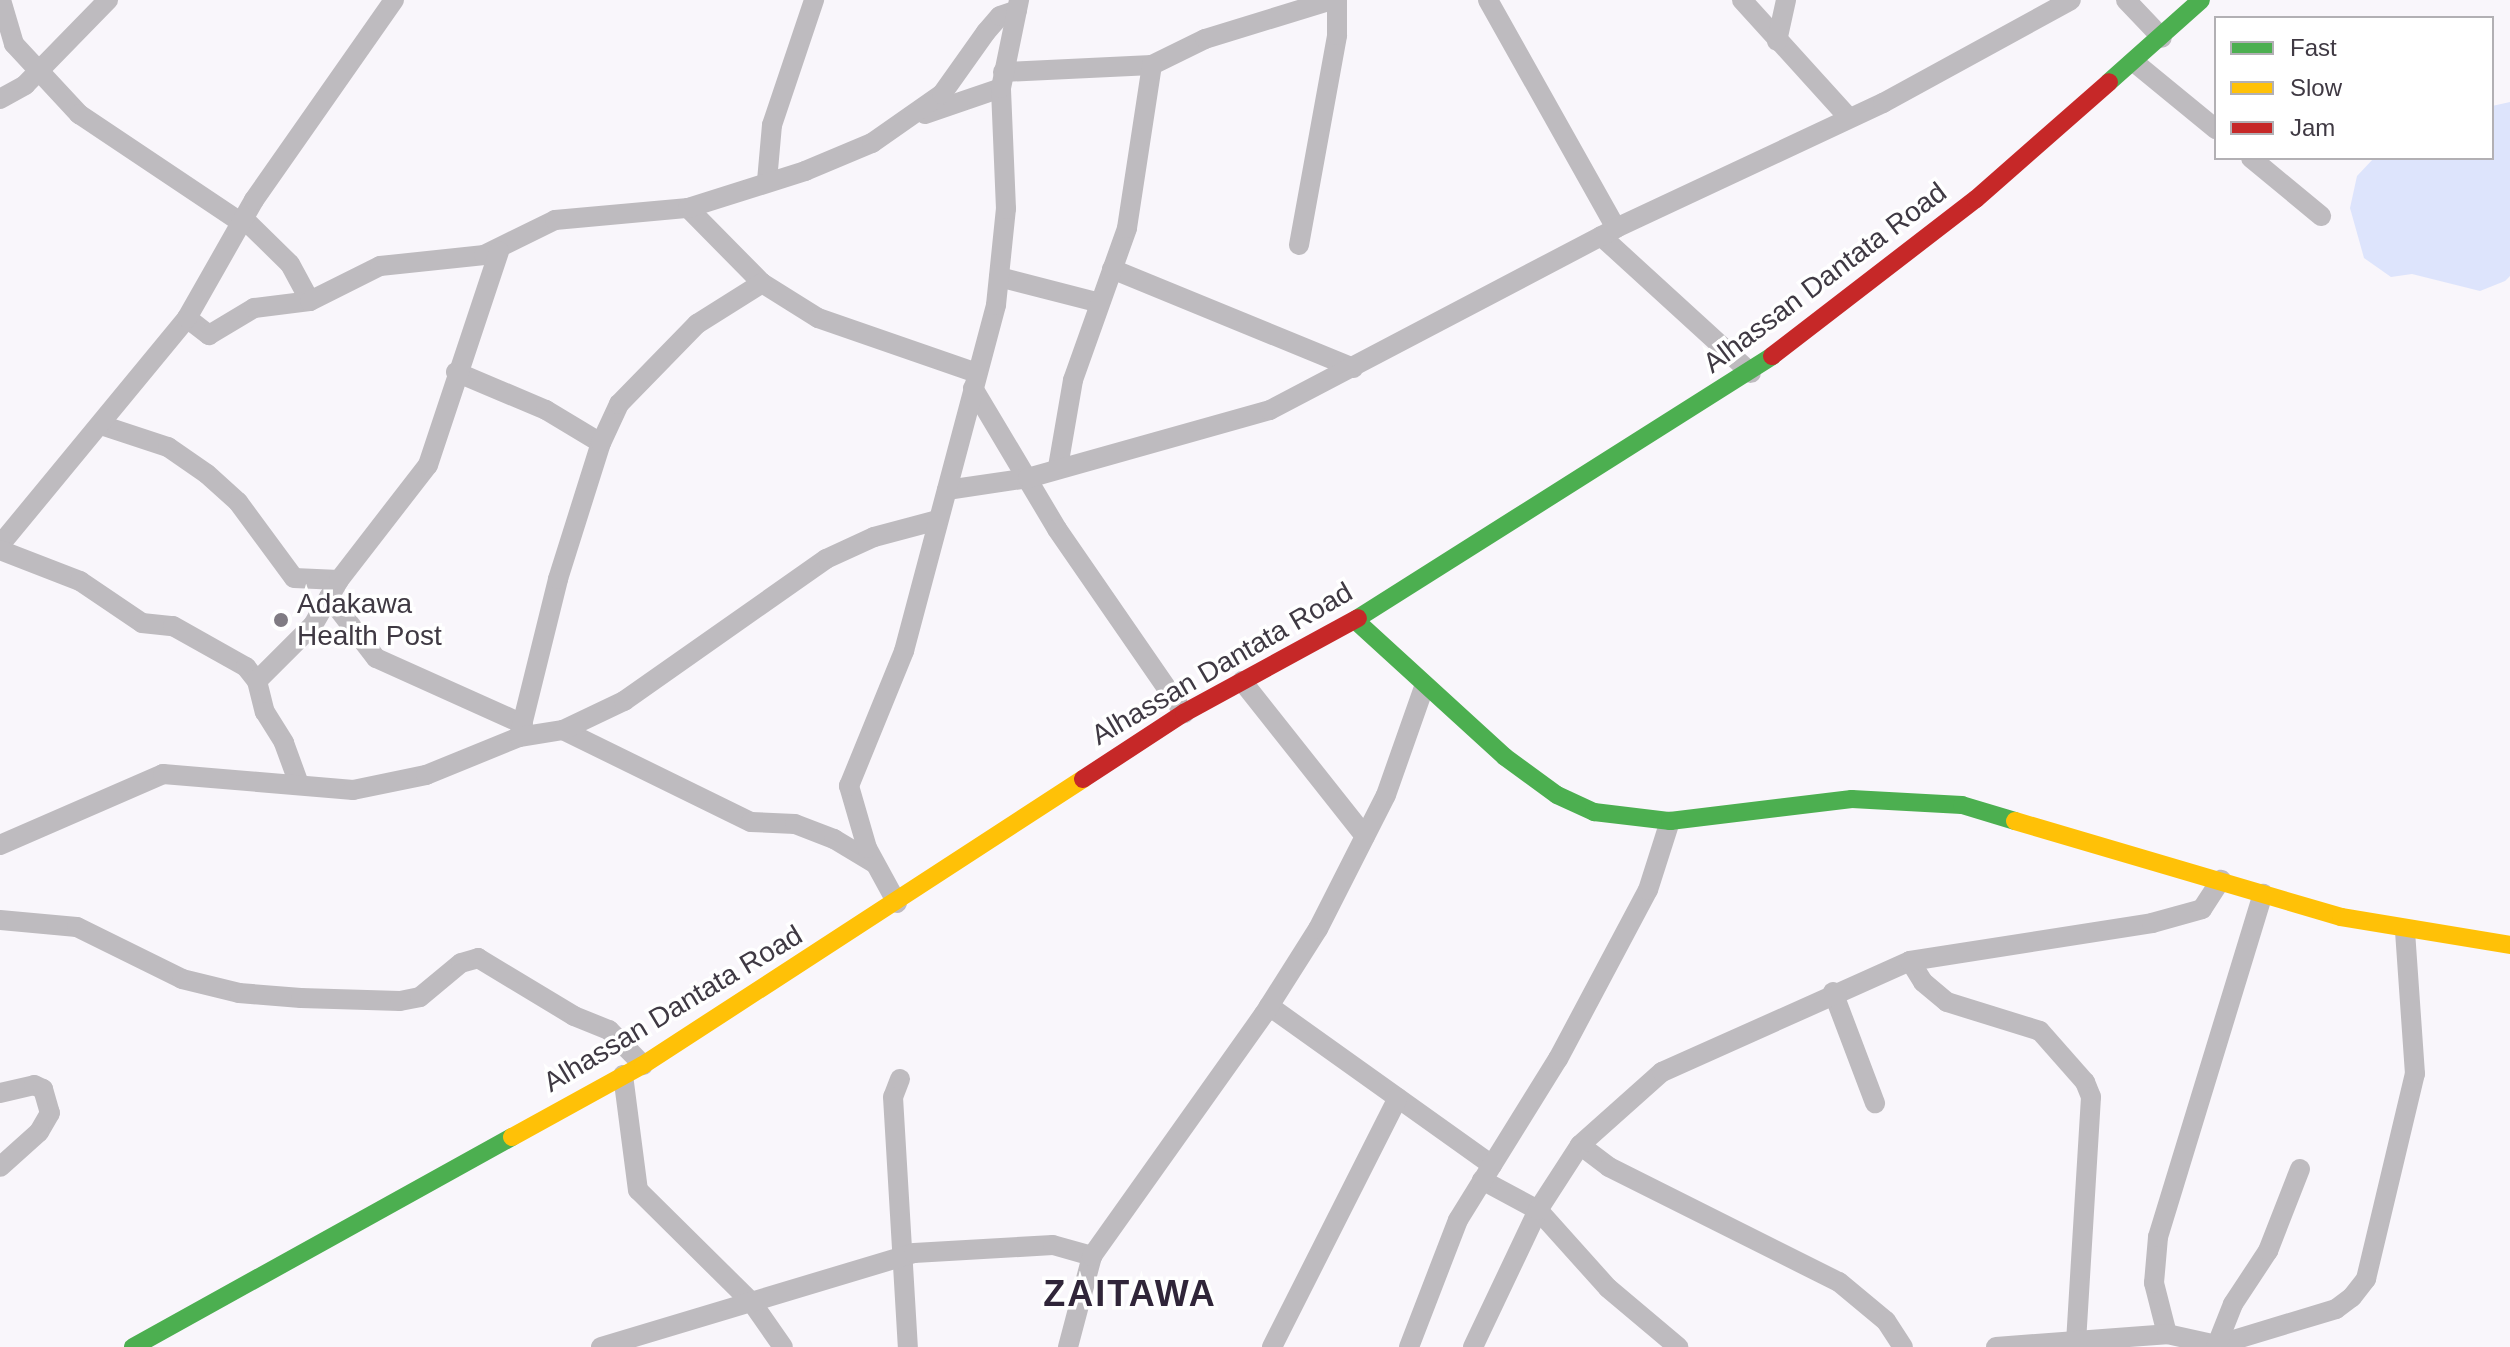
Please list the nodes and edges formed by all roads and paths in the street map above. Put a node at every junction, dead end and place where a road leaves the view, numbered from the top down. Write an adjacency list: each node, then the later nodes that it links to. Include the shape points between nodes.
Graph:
1 (1, 0): 17 (street, via 14,44)
2 (108, 0): 17 (street)
3 (394, 0): 27 (street)
4 (814, 0): 24 (street, via 772,125)
5 (1335, 0): 16 (street, via 1205,39); 29 (street, via 1337,35)
6 (1488, 0): 28 (street)
7 (1742, 0): 14 (street)
8 (1786, 0): 14 (street)
9 (2071, 0): 21 (street)
10 (2126, 0): 13 (street)
11 (2201, 0): 13 (street, Alhassan Dantata Road)
12 (1018, 5): 18 (street); 20 (street, via 1000,16 942,94)
13 (2162, 38): 15 (street, Alhassan Dantata Road)
14 (1777, 41): 21 (street)
15 (2134, 62): 22 (street); 39 (street, Alhassan Dantata Road, via 1976,199)
16 (1152, 65): 18 (street); 31 (street, via 1127,228)
17 (38, 72): 19 (street); 27 (street, via 79,114)
18 (1002, 80): 20 (street); 32 (street, via 1006,209)
19 (0, 99)
20 (910, 118): 24 (street, via 840,158)
21 (1849, 118): 28 (street)
22 (2214, 127)
23 (2253, 160): 26 (street)
24 (767, 181): 25 (street)
25 (688, 208): 30 (street, via 555,220); 33 (street)
26 (2321, 216)
27 (243, 221): 34 (street, via 284,257); 36 (street)
28 (1609, 232): 37 (street); 39 (street)
29 (1299, 245)
30 (499, 251): 34 (street, via 380,266); 38 (street)
31 (1112, 269): 35 (street); 37 (street)
32 (999, 277): 35 (street); 40 (street)
33 (762, 283): 40 (street, via 818,318); 42 (street, via 697,324 619,404)
34 (310, 301): 36 (street, via 254,308 209,335)
35 (1100, 303): 43 (street, via 1073,380)
36 (187, 318): 41 (street)
37 (1353, 368): 43 (street, via 1270,410)
38 (456, 372): 42 (street, via 546,410); 48 (street, via 428,465)
39 (1751, 373): 49 (street, Alhassan Dantata Road)
40 (975, 381): 44 (street); 45 (street)
41 (101, 425): 47 (street); 48 (street, via 168,447 207,474 238,502 294,578)
42 (601, 443): 54 (street, via 558,579)
43 (1058, 467): 44 (street)
44 (1028, 478): 45 (street); 53 (street, via 1057,529)
45 (947, 490): 46 (street)
46 (938, 520): 55 (street, via 874,537 826,559 624,701); 60 (street, via 904,651 849,786)
47 (0, 548): 50 (street, via 80,581 142,623 173,626 231,657)
48 (334, 588): 50 (street, via 313,625); 54 (street, via 376,658)
49 (1355, 620): 51 (street, Alhassan Dantata Road); 52 (street)
50 (257, 681): 56 (street)
51 (1242, 681): 53 (street, Alhassan Dantata Road); 58 (street)
52 (1424, 687): 57 (street, via 1505,757 1573,805); 58 (street)
53 (1184, 713): 63 (street, Alhassan Dantata Road)
54 (521, 730): 55 (street); 56 (street, via 426,775 386,786 353,790)
55 (563, 730): 60 (street, via 751,822 795,824)
56 (299, 784): 59 (street, via 163,774)
57 (1670, 821): 61 (street, via 1852,799 1962,805); 79 (street, via 1648,890 1558,1059)
58 (1365, 836): 69 (street, via 1318,929)
59 (0, 845)
60 (874, 863): 63 (street)
61 (2221, 880): 62 (street); 67 (street, via 2202,909 2152,923)
62 (2263, 894): 65 (street); 84 (street, via 2158,1237 2154,1283)
63 (897, 903): 70 (street, Alhassan Dantata Road)
64 (0, 920): 70 (street, via 77,927 182,979 239,993 301,998 410,999 461,963 478,958 550,1003 609,1030)
65 (2405, 930): 66 (street); 86 (street, via 2415,1074 2366,1279 2336,1309)
66 (2510, 945)
67 (1910, 961): 68 (street); 85 (street, via 1923,982 1947,1002 2040,1031 2085,1082 2091,1097)
68 (1833, 992): 75 (street); 76 (street, via 1662,1072)
69 (1269, 1006): 74 (street); 82 (street)
70 (643, 1065): 71 (street, Alhassan Dantata Road)
71 (623, 1075): 83 (street, via 638,1190); 87 (street, Alhassan Dantata Road)
72 (900, 1079): 81 (street, via 893,1097)
73 (0, 1093): 77 (street, via 34,1085 43,1089 50,1113 39,1132)
74 (1398, 1098): 79 (street); 92 (street)
75 (1875, 1103)
76 (1580, 1145): 80 (street); 96 (street, via 1609,1167 1839,1282 1886,1321)
77 (0, 1167)
78 (2300, 1169): 86 (street, via 2268,1251 2233,1304)
79 (1487, 1172): 80 (street); 93 (street, via 1458,1220)
80 (1538, 1210): 94 (street); 95 (street, via 1608,1288)
81 (900, 1256): 82 (street, via 1053,1245); 83 (street); 90 (street)
82 (1092, 1256): 91 (street)
83 (753, 1304): 88 (street); 89 (street)
84 (2167, 1334): 85 (street); 86 (street)
85 (2076, 1341): 97 (street)
86 (2216, 1346)
87 (133, 1347)
88 (601, 1347)
89 (783, 1347)
90 (908, 1347)
91 (1068, 1347)
92 (1272, 1347)
93 (1409, 1347)
94 (1473, 1347)
95 (1678, 1347)
96 (1903, 1347)
97 (1996, 1347)

